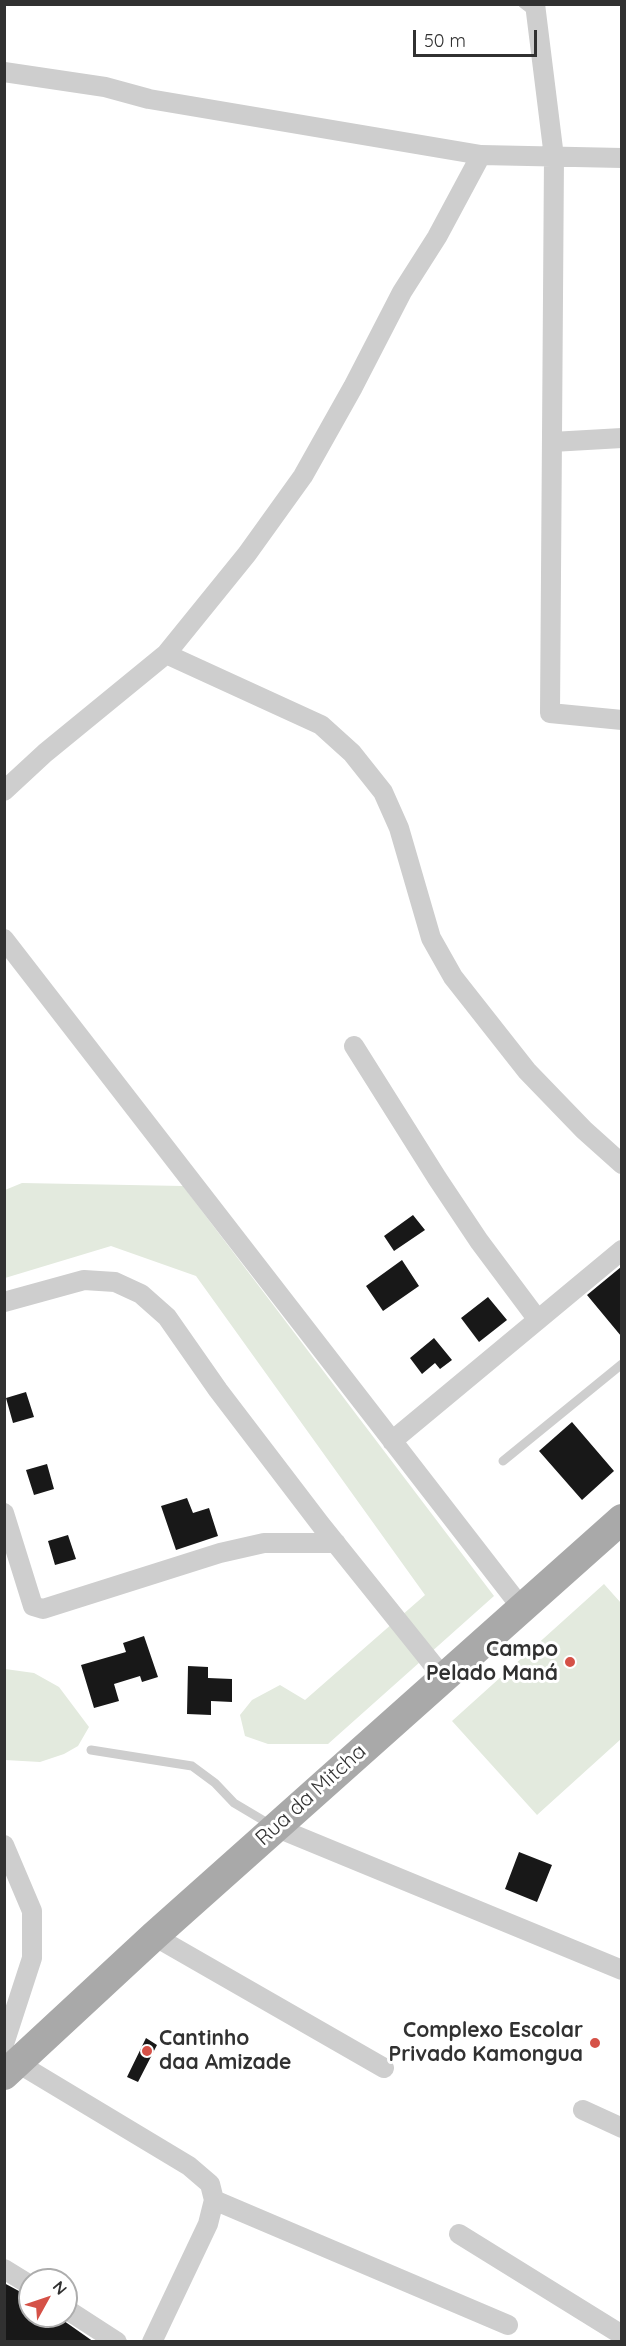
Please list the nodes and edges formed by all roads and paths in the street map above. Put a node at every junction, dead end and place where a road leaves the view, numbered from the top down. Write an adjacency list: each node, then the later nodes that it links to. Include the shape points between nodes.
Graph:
1 (531, 7): 4 (street)
2 (4, 72): 3 (street)
3 (482, 155): 4 (street); 8 (street, via 402,292 303,476)
4 (554, 157): 5 (street); 7 (street)
5 (621, 158)
6 (621, 438): 7 (street)
7 (552, 442): 9 (street, via 550,713)
8 (166, 654): 10 (street); 13 (street, via 321,725 352,753 383,792 399,828 430,938 453,978 527,1071)
9 (621, 720)
10 (4, 791)
11 (4, 939): 18 (street)
12 (354, 1047): 16 (street, via 473,1232)
13 (621, 1164)
14 (621, 1250): 16 (street)
15 (4, 1302): 22 (street, via 84,1280 116,1282 141,1294 167,1317)
16 (538, 1320): 18 (street)
17 (621, 1364): 19 (lane)
18 (392, 1441): 23 (street)
19 (503, 1461)
20 (4, 1513): 22 (street, via 33,1606 43,1609 220,1553 264,1543)
21 (621, 1519): 23 (main road, Rua da Mitcha)
22 (336, 1543): 24 (street)
23 (521, 1607): 24 (main road, Rua da Mitcha)
24 (443, 1677): 26 (main road, Rua da Mitcha)
25 (91, 1750): 26 (lane, via 192,1766 216,1783 234,1803)
26 (275, 1827): 28 (main road, Rua da Mitcha); 29 (street)
27 (4, 1845): 30 (street, via 32,1911 32,1958)
28 (154, 1936): 30 (main road, Rua da Mitcha); 31 (street)
29 (621, 1970)
30 (8, 2060): 34 (street, via 189,2166 210,2184)
31 (384, 2068)
32 (583, 2110): 33 (street)
33 (621, 2128)
34 (214, 2200): 39 (street); 42 (street, via 208,2224)
35 (459, 2234): 40 (street)
36 (4, 2269): 37 (street)
37 (18, 2278)
38 (78, 2317): 41 (street)
39 (508, 2325)
40 (621, 2335)
41 (117, 2342)
42 (152, 2342)

